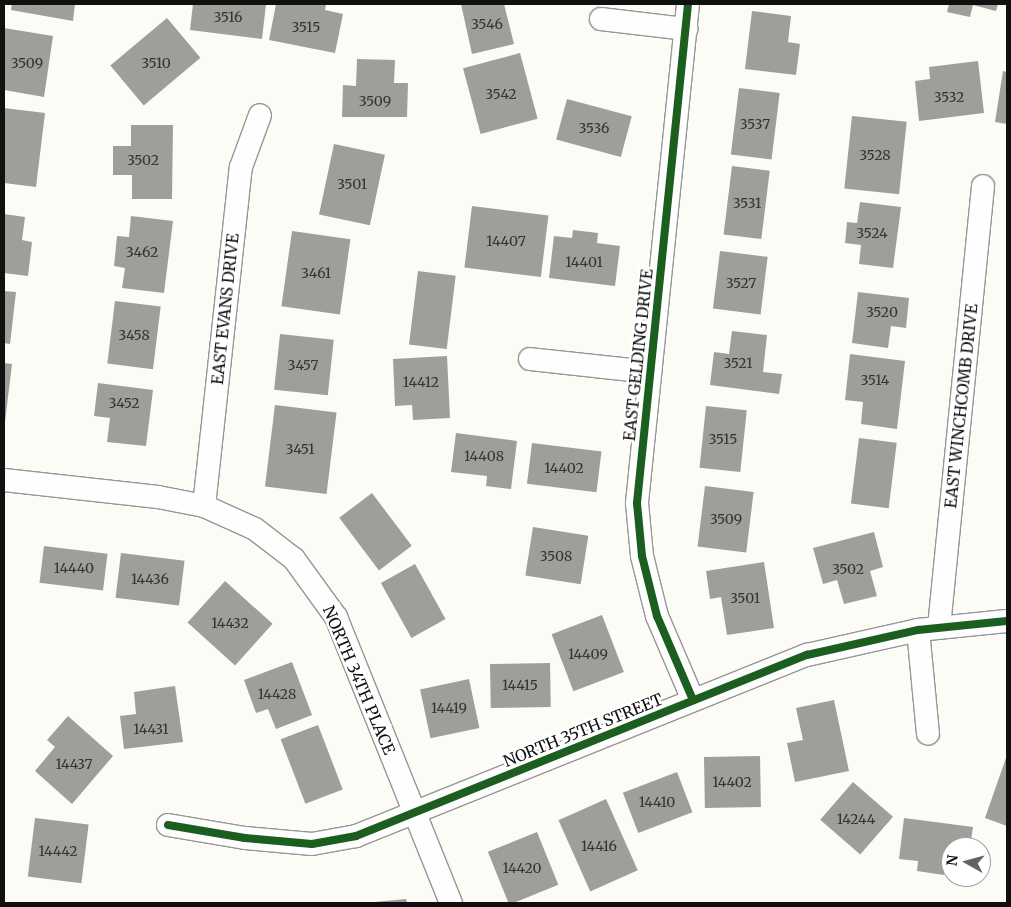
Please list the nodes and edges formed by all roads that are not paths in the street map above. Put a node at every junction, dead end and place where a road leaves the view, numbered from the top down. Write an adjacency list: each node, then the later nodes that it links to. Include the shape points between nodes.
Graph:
1 (688, 4): 3 (street, EAST GELDING DRIVE)
2 (601, 19): 3 (street)
3 (686, 29): 7 (street, EAST GELDING DRIVE)
4 (260, 115): 9 (street, EAST EVANS DRIVE, via 241,168)
5 (983, 186): 11 (street, EAST WINCHCOMB DRIVE)
6 (530, 359): 7 (street)
7 (650, 372): 13 (street, EAST GELDING DRIVE, via 637,503 642,556 657,616)
8 (4, 480): 9 (street, NORTH 34TH PLACE, via 158,497)
9 (204, 506): 15 (street, NORTH 34TH PLACE, via 255,529 294,559 317,586 336,617)
10 (1007, 620): 11 (street, NORTH 35TH STREET)
11 (940, 626): 12 (street, NORTH 35TH STREET)
12 (918, 630): 13 (street, NORTH 35TH STREET, via 807,655); 14 (street)
13 (693, 700): 15 (street, NORTH 35TH STREET)
14 (928, 734)
15 (416, 814): 16 (street, NORTH 35TH STREET, via 356,836 312,844 245,838); 17 (street)
16 (168, 825)
17 (451, 903)

